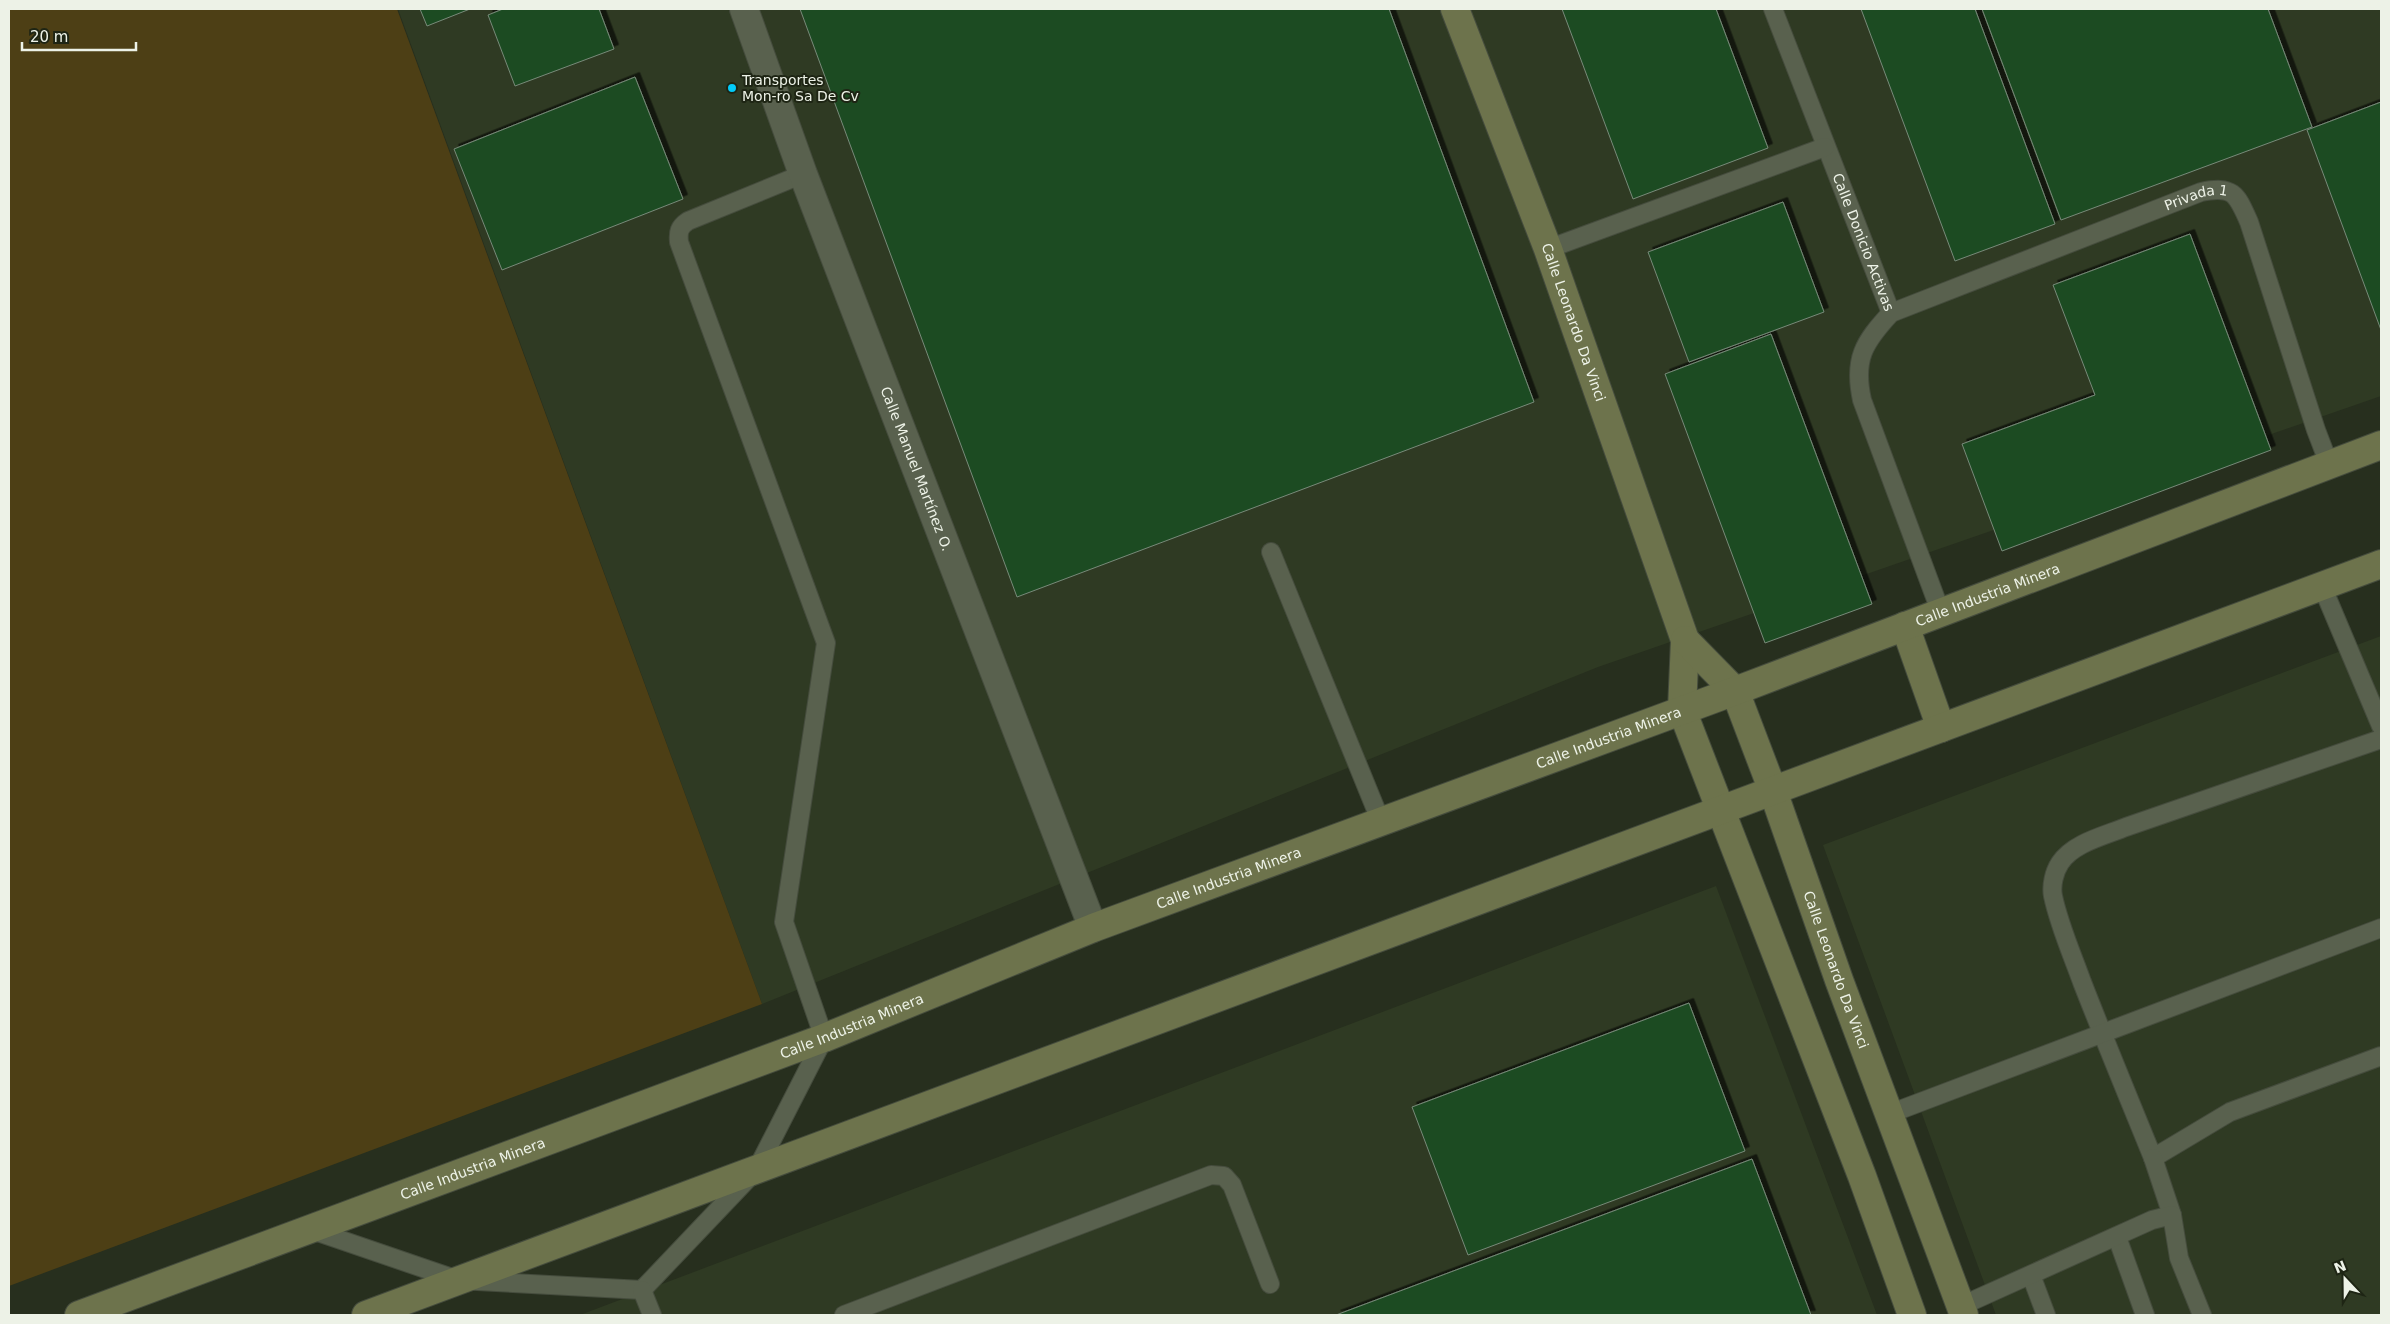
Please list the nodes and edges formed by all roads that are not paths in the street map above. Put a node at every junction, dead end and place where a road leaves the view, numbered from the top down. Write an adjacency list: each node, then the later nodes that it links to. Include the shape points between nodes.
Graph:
1 (744, 9): 5 (street, Calle Manuel Martínez O.)
2 (1456, 9): 6 (main road, Calle Leonardo Da Vinci)
3 (1773, 9): 4 (lane, Calle Donicio Activas)
4 (1825, 147): 6 (lane); 7 (lane, Calle Donicio Activas)
5 (803, 174): 24 (street, Calle Manuel Martínez O.); 27 (lane, via 688,221 678,233 826,642 784,922)
6 (1548, 249): 15 (main road, Calle Leonardo Da Vinci)
7 (1891, 313): 9 (lane, Privada 1, via 2202,192 2228,190 2236,196 2249,222); 13 (lane, Calle Donicio Activas, via 1871,334 1860,356 1858,382)
8 (2381, 445): 9 (main road, Calle Industria Minera)
9 (2329, 464): 13 (main road, Calle Industria Minera)
10 (1271, 552): 23 (lane)
11 (2381, 564): 12 (main road)
12 (2322, 586): 18 (lane); 19 (main road)
13 (1941, 613): 14 (main road, Calle Industria Minera)
14 (1905, 626): 16 (main road, Calle Industria Minera); 19 (main road)
15 (1685, 640): 16 (main road, Calle Leonardo Da Vinci); 17 (main road, Calle Leonardo Da Vinci)
16 (1736, 691): 17 (main road, Calle Industria Minera); 21 (main road, Calle Leonardo Da Vinci)
17 (1682, 710): 22 (main road, Calle Leonardo Da Vinci); 23 (main road, Calle Industria Minera)
18 (2381, 726)
19 (1941, 728): 21 (main road)
20 (2381, 739): 26 (lane, via 2126,827 2072,851 2060,863 2054,875 2053,894)
21 (1773, 791): 22 (main road); 29 (main road, Calle Leonardo Da Vinci)
22 (1720, 811): 31 (main road); 44 (main road, Calle Leonardo Da Vinci, via 1862,1176)
23 (1381, 822): 24 (main road, Calle Industria Minera)
24 (1093, 928): 27 (main road, Calle Industria Minera)
25 (2381, 928): 26 (lane)
26 (2101, 1032): 29 (lane); 30 (lane)
27 (824, 1038): 31 (lane); 33 (main road, Calle Industria Minera)
28 (2381, 1056): 30 (lane, via 2230,1112)
29 (1889, 1114): 39 (main road, Calle Leonardo Da Vinci)
30 (2153, 1158): 32 (lane)
31 (757, 1169): 36 (main road); 38 (lane)
32 (2172, 1215): 34 (lane, via 2152,1220); 47 (lane, via 2179,1258)
33 (308, 1228): 36 (lane); 40 (main road, Calle Industria Minera)
34 (2117, 1237): 35 (lane); 46 (lane)
35 (2031, 1275): 39 (lane); 45 (lane)
36 (458, 1280): 38 (lane); 41 (main road)
37 (1270, 1284): 43 (lane, via 1232,1185 1224,1176 1210,1175)
38 (642, 1290): 42 (lane)
39 (1962, 1311)
40 (79, 1315)
41 (366, 1315)
42 (652, 1315)
43 (844, 1315)
44 (1912, 1315)
45 (2046, 1315)
46 (2145, 1315)
47 (2202, 1315)

